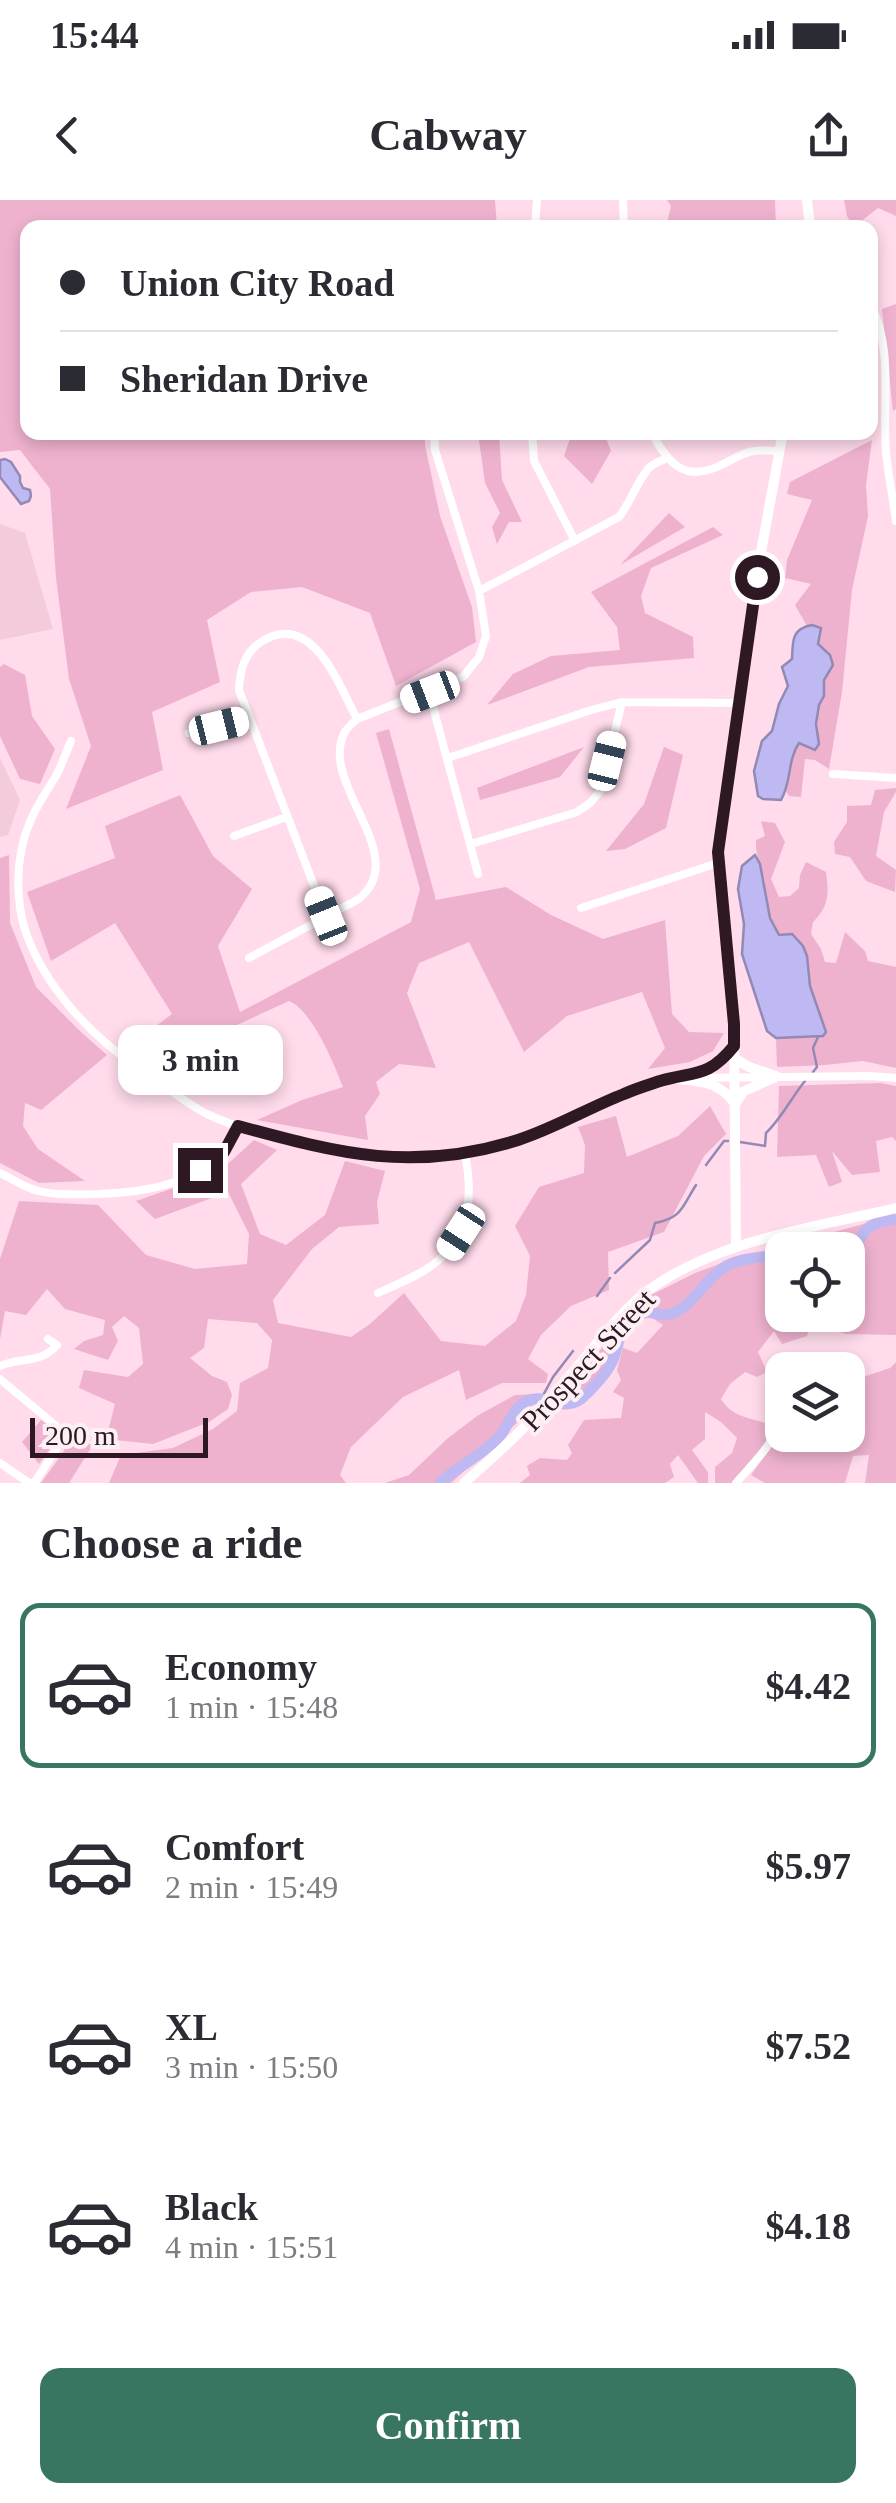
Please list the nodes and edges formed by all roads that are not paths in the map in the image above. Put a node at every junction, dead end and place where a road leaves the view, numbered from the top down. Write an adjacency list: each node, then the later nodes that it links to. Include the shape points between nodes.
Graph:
1 (878, 319): 8 (street)
2 (434, 440): 10 (street)
3 (533, 440): 9 (street, via 534,461)
4 (656, 440): 7 (street)
5 (781, 440): 6 (main road)
6 (779, 451): 7 (street, via 753,451 697,472); 13 (main road)
7 (666, 458): 9 (street, via 649,467 619,517)
8 (896, 521)
9 (575, 542): 10 (street)
10 (479, 591): 11 (street, via 486,636 479,657 463,678)
11 (430, 692): 15 (street); 18 (street)
12 (622, 702): 13 (street); 18 (street); 23 (street, via 600,791 590,803)
13 (738, 703): 24 (main road)
14 (249, 718): 15 (street, via 239,690 246,655 273,636 291,636 318,650); 16 (street); 21 (street)
15 (357, 719): 27 (street, via 346,730 340,763 373,851 374,880 368,892)
16 (189, 733)
17 (70, 741): 35 (street, via 30,822 19,862 19,900 34,950 72,1009 106,1044 200,1110)
18 (448, 758): 23 (street)
19 (833, 774): 20 (street)
20 (896, 778)
21 (286, 817): 22 (street); 27 (street)
22 (234, 836)
23 (472, 844): 25 (street)
24 (718, 863): 26 (street); 29 (main road)
25 (478, 874)
26 (581, 908)
27 (326, 916): 28 (street)
28 (248, 958)
29 (734, 1052): 30 (main road); 31 (main road, via 750,1068); 33 (main road)
30 (734, 1077): 31 (street); 33 (street); 34 (main road)
31 (776, 1077): 32 (street); 34 (main road, via 744,1091)
32 (896, 1078)
33 (679, 1079): 34 (main road, via 716,1086); 36 (street)
34 (734, 1104): 39 (main road)
35 (238, 1126): 36 (street, via 375,1157); 37 (street, via 209,1164 144,1191 36,1190)
36 (465, 1154): 40 (street, via 469,1208 461,1232 433,1266)
37 (0, 1173)
38 (896, 1208): 39 (main road, Prospect Street)
39 (736, 1246): 47 (main road, Prospect Street, via 648,1291)
40 (378, 1293)
41 (48, 1339): 42 (street, via 57,1345 50,1353)
42 (0, 1366)
43 (0, 1379): 46 (street, via 61,1434)
44 (765, 1448): 48 (street)
45 (0, 1463): 46 (street)
46 (30, 1483)
47 (464, 1483)
48 (736, 1483)

